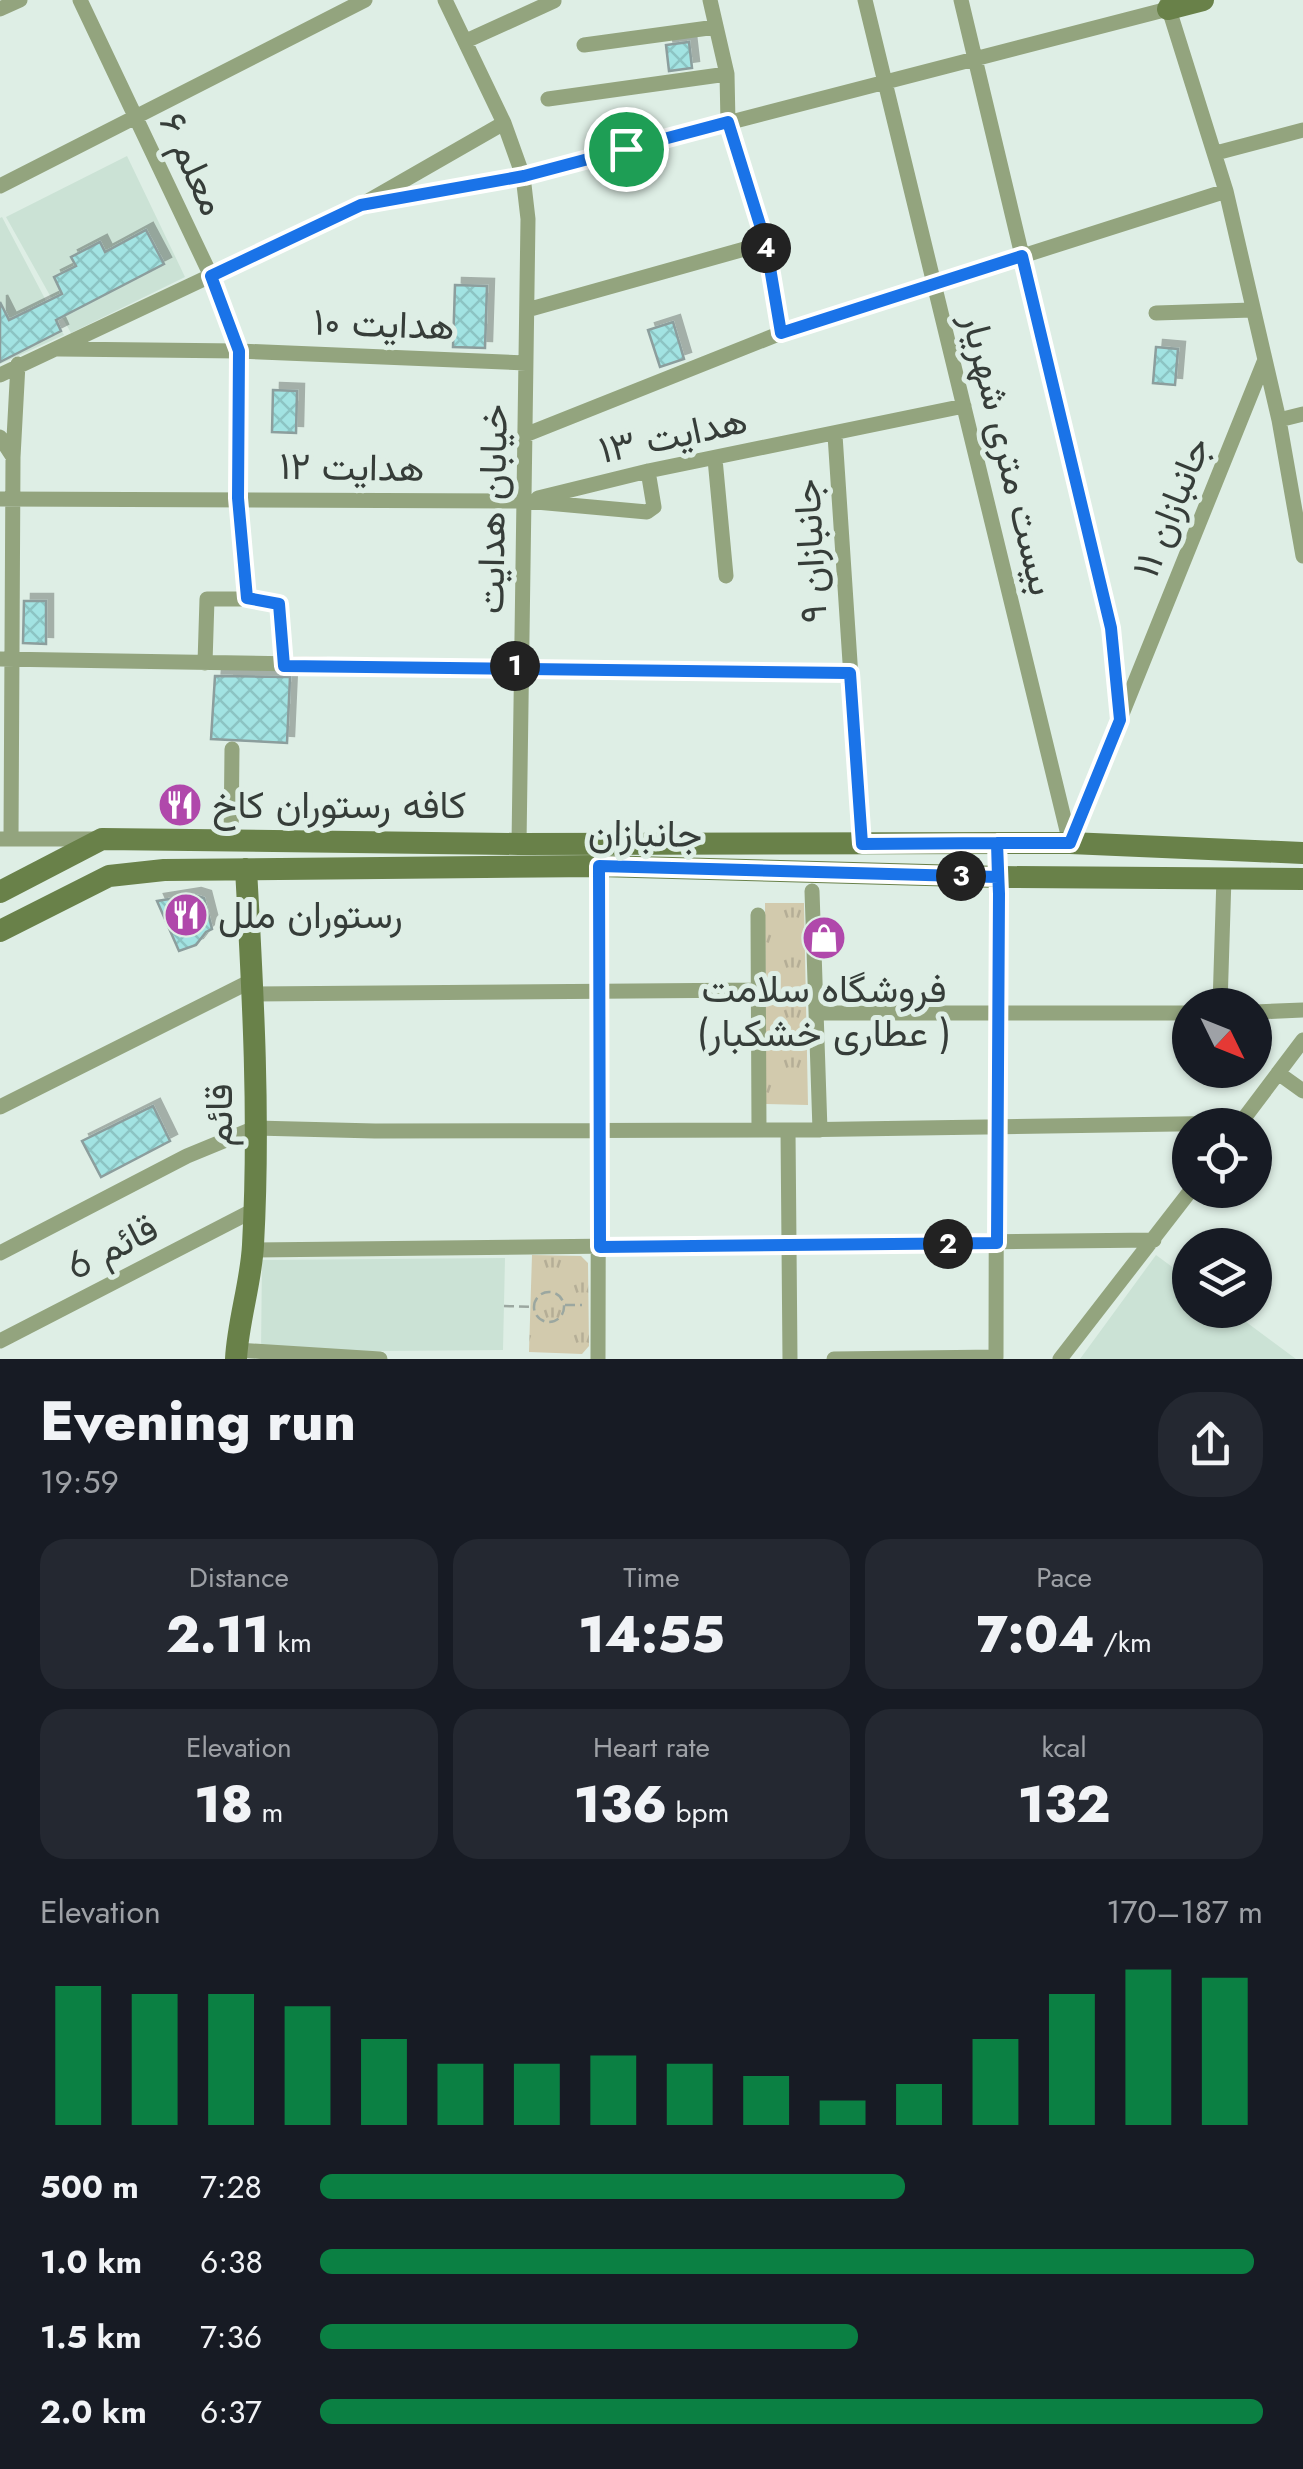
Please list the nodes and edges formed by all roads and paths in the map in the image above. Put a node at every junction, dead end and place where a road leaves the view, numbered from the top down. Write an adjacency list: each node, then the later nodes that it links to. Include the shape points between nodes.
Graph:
1 (20, 0): 11 (street)
2 (80, 0): 19 (street, معلم ۶)
3 (364, 0): 19 (street)
4 (445, 0): 13 (street, خیابان هدایت)
5 (710, 0): 12 (street)
6 (865, 0): 17 (street, بیست متری شهریار)
7 (962, 0): 15 (street)
8 (1203, 0): 10 (main road)
9 (554, 1): 13 (street)
10 (1167, 4): 15 (street); 23 (street)
11 (0, 9)
12 (716, 27): 14 (street); 16 (street)
13 (466, 41): 21 (street, خیابان هدایت)
14 (584, 45)
15 (975, 59): 17 (street); 29 (street)
16 (727, 74): 18 (street); 20 (street)
17 (884, 80): 20 (street); 31 (street, بیست متری شهریار)
18 (548, 100)
19 (135, 117): 25 (street); 30 (street, معلم ۶)
20 (728, 122): 24 (street); 28 (street)
21 (504, 123): 24 (street, خیابان هدایت); 27 (street)
22 (1303, 130): 23 (street)
23 (1216, 153): 26 (street)
24 (524, 176): 27 (street); 32 (street, خیابان هدایت)
25 (0, 186)
26 (1226, 191): 29 (street); 33 (street)
27 (361, 205): 30 (street)
28 (766, 244): 32 (street); 35 (street)
29 (1022, 256): 31 (street); 62 (street, via 1111,628)
30 (211, 276): 36 (street); 37 (street, معلم ۶)
31 (934, 284): 35 (street); 42 (street, بیست متری شهریار)
32 (527, 310): 39 (street, خیابان هدایت)
33 (1252, 310): 34 (street); 38 (street)
34 (1156, 313)
35 (781, 333): 45 (street)
36 (54, 350): 37 (street, هدایت ۱۰); 40 (street)
37 (239, 351): 39 (street, هدایت ۱۰); 51 (street, معلم ۶)
38 (1264, 362): 44 (street); 62 (street, جانبازان ۱۱)
39 (526, 363): 45 (street, خیابان هدایت)
40 (18, 364): 41 (street); 48 (street)
41 (0, 375)
42 (964, 406): 46 (street, هدایت ۱۳); 68 (street, بیست متری شهریار)
43 (1303, 414): 44 (street)
44 (1279, 420): 54 (street)
45 (525, 435): 53 (street, خیابان هدایت)
46 (836, 435): 49 (street, هدایت ۱۳); 61 (street, جانبازان ۹)
47 (0, 437): 48 (street)
48 (13, 456): 52 (street)
49 (715, 458): 50 (street, هدایت ۱۳); 55 (street)
50 (648, 471): 53 (street, هدایت ۱۳); 53 (street, via 654,507 647,512)
51 (238, 498): 52 (street, هدایت ۱۲); 53 (street, هدایت ۱۲); 56 (street, معلم ۶)
52 (6, 499): 57 (street)
53 (525, 501): 60 (street, خیابان هدایت)
54 (1303, 556)
55 (726, 576)
56 (247, 598): 58 (street, via 208,599); 59 (street, via 279,604)
57 (7, 659): 58 (street); 64 (street)
58 (206, 663): 59 (street)
59 (284, 666): 60 (street)
60 (522, 666): 61 (street); 69 (street, خیابان هدایت)
61 (850, 673): 70 (street, جانبازان ۹)
62 (1120, 720): 68 (street, جانبازان ۱۱)
63 (232, 749): 66 (street)
64 (6, 839): 65 (street)
65 (102, 839): 66 (main road, جانبازان); 78 (main road, جانبازان)
66 (231, 842): 69 (main road, جانبازان)
67 (997, 843): 68 (main road, جانبازان); 70 (main road, جانبازان); 74 (street)
68 (1070, 843): 71 (main road, جانبازان)
69 (519, 844): 70 (main road, جانبازان)
70 (862, 844)
71 (1303, 853)
72 (599, 866): 73 (main road, جانبازان); 74 (main road, جانبازان); 84 (street)
73 (246, 870): 80 (main road, جانبازان, via 109,876); 81 (main road, قائم)
74 (998, 877): 75 (main road, جانبازان); 87 (street)
75 (1224, 877): 76 (main road, جانبازان); 82 (street)
76 (1303, 879)
77 (812, 891): 85 (street)
78 (0, 892)
79 (758, 914): 83 (street)
80 (0, 931)
81 (253, 986): 84 (street); 94 (street); 97 (main road, قائم)
82 (1221, 988)
83 (759, 990): 84 (street); 85 (path); 100 (street)
84 (600, 991): 99 (street)
85 (816, 994): 89 (street)
86 (1303, 1010): 88 (street)
87 (998, 1011): 89 (street); 90 (street); 98 (street)
88 (1272, 1011)
89 (816, 1013): 102 (street)
90 (1172, 1013)
91 (1303, 1040): 92 (street)
92 (1278, 1073): 93 (street); 95 (street)
93 (1303, 1092)
94 (0, 1107)
95 (1252, 1108)
96 (1172, 1125): 98 (street)
97 (255, 1128): 99 (street); 104 (main road, قائم); 110 (street)
98 (998, 1128): 102 (street); 106 (street)
99 (600, 1130): 100 (street); 108 (street)
100 (759, 1130): 101 (street)
101 (788, 1130): 102 (street); 107 (street)
102 (820, 1130)
103 (1178, 1208): 105 (street)
104 (254, 1210): 109 (main road, قائم); 115 (street, قائم 6)
105 (1154, 1240): 106 (street); 122 (street)
106 (997, 1243): 107 (street); 117 (street)
107 (789, 1246): 108 (street); 120 (street)
108 (600, 1247): 109 (street); 119 (street)
109 (253, 1250): 116 (main road, قائم)
110 (0, 1253)
111 (564, 1305): 112 (path); 114 (path, via 546,1292); 114 (path, via 548,1322)
112 (589, 1305)
113 (504, 1306): 114 (path)
114 (534, 1307)
115 (0, 1341)
116 (237, 1354): 118 (street)
117 (998, 1358): 121 (street)
118 (380, 1359)
119 (598, 1359)
120 (790, 1359)
121 (834, 1359)
122 (1060, 1359)

